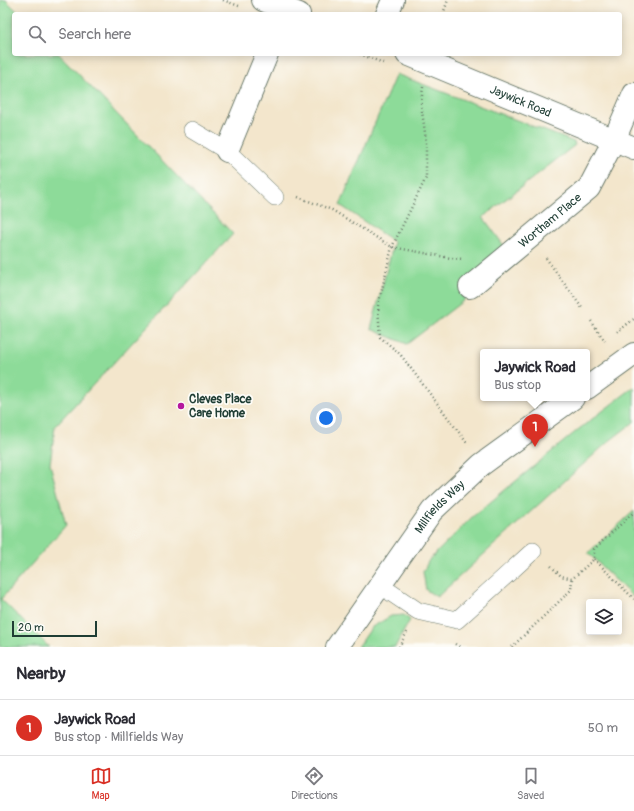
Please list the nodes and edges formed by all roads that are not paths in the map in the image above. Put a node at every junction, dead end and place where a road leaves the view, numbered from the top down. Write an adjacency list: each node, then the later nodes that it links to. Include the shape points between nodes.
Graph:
1 (263, 0): 3 (street)
2 (392, 0): 4 (street)
3 (289, 12)
4 (388, 12)
5 (266, 56): 11 (street)
6 (416, 58): 9 (street, Jaywick Road)
7 (634, 94): 9 (street, Wortham Place)
8 (192, 130): 11 (lane)
9 (614, 140): 10 (street, Jaywick Road); 13 (street, Wortham Place, via 589,188)
10 (634, 148)
11 (227, 151): 12 (lane)
12 (275, 197)
13 (470, 287)
14 (634, 354): 15 (street)
15 (590, 386)
16 (569, 401): 18 (street, Millfields Way, via 481,465 432,511)
17 (533, 551): 18 (lane, via 457,620 418,611)
18 (381, 586): 19 (street, Millfields Way)
19 (337, 647)

